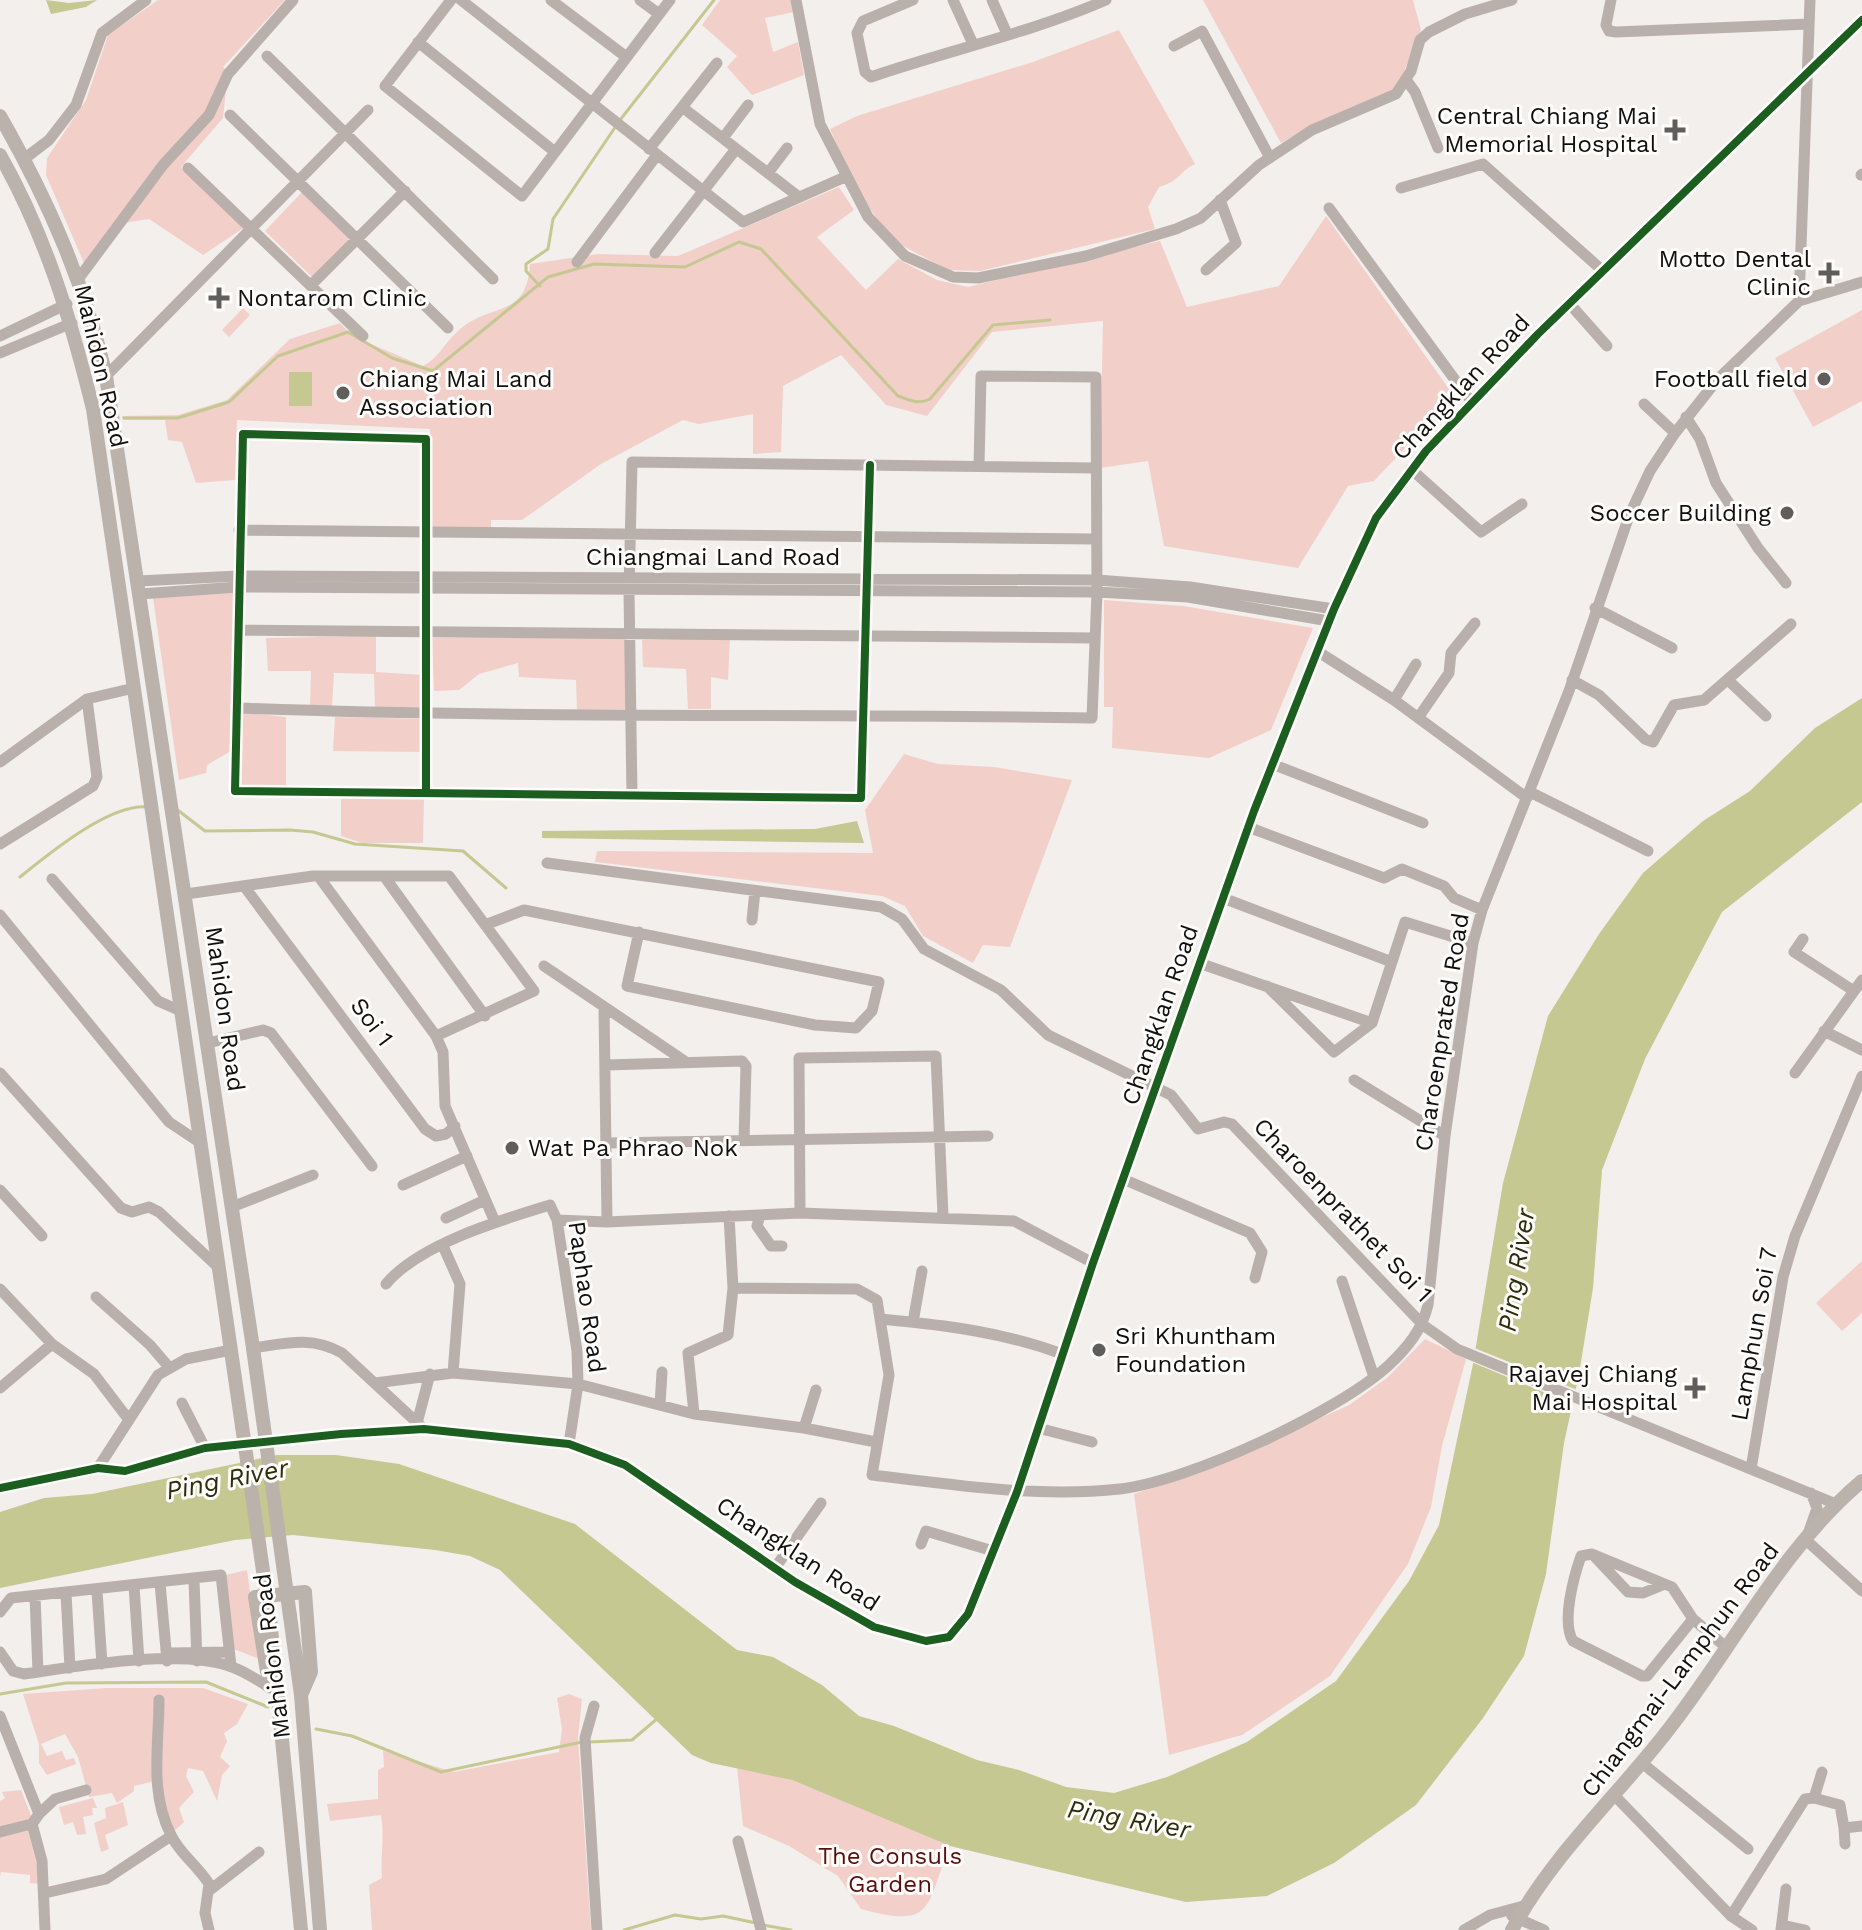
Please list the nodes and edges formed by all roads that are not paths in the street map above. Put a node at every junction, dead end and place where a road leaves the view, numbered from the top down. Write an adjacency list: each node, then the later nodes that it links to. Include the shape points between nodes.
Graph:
1 (146, 0): 43 (street, via 102,33 76,105 49,140)
2 (293, 0): 60 (street, via 228,74 209,115 163,165)
3 (451, 0): 20 (street)
4 (461, 0): 28 (street)
5 (551, 0): 24 (street)
6 (640, 0): 16 (street)
7 (670, 0): 16 (street)
8 (796, 0): 46 (street, via 820,124)
9 (913, 0): 21 (street, via 863,21 857,33 865,72 871,77)
10 (953, 0): 21 (street)
11 (992, 0): 19 (street)
12 (1106, 0): 19 (street, via 1035,29)
13 (1512, 0): 27 (street, via 1429,32 1420,40)
14 (1611, 0): 17 (street, via 1609,31)
15 (1810, 0): 17 (street); 18 (street, via 1818,39 1829,40)
16 (659, 14): 24 (street)
17 (1809, 24): 26 (street)
18 (1858, 24): 26 (street, Changklan Road)
19 (1007, 34): 21 (street)
20 (418, 42): 39 (street); 39 (street, via 385,86 522,196)
21 (973, 44)
22 (1174, 46): 42 (street, via 1202,31)
23 (267, 56): 34 (street)
24 (625, 56): 28 (street)
25 (717, 63): 30 (street)
26 (1809, 68): 59 (street, Changklan Road); 64 (street)
27 (1407, 81): 37 (street); 42 (street, via 1396,94 1312,130)
28 (590, 102): 39 (street); 40 (street)
29 (748, 105): 35 (street)
30 (682, 107): 35 (street); 40 (street)
31 (368, 110): 34 (street)
32 (230, 115): 47 (street)
33 (0, 116): 43 (main road, Mahidon Road)
34 (345, 133): 47 (street); 49 (street)
35 (723, 138): 38 (street)
36 (787, 148): 45 (street)
37 (1438, 148)
38 (736, 149): 45 (street); 50 (street)
39 (555, 152)
40 (653, 152): 50 (street); 57 (street)
41 (0, 155): 66 (main road, Mahidon Road, via 27,204)
42 (1270, 158): 52 (street)
43 (24, 159): 60 (main road, Mahidon Road)
44 (188, 168): 54 (street)
45 (768, 173): 51 (street)
46 (845, 177): 51 (street); 52 (street, via 889,243 953,277 978,278 1086,256 1176,229 1201,218)
47 (298, 181): 54 (street); 55 (street)
48 (1401, 188): 59 (street, via 1483,164)
49 (405, 191): 55 (street); 61 (street)
50 (703, 191): 51 (street, via 743,222); 56 (street)
51 (799, 197)
52 (1220, 200): 58 (street, via 1236,243)
53 (1329, 208): 74 (street)
54 (251, 229): 63 (street); 73 (street)
55 (357, 239): 63 (street); 68 (street)
56 (655, 253)
57 (577, 262)
58 (1206, 270)
59 (1603, 271): 65 (street, Changklan Road)
60 (79, 278): 73 (main road, Mahidon Road)
61 (493, 279)
62 (1862, 282): 64 (street, Charoenprated Road)
63 (311, 285): 70 (street)
64 (1799, 301): 76 (street, Charoenprated Road, via 1726,370)
65 (1569, 303): 71 (street); 74 (street, Changklan Road)
66 (67, 304): 67 (main road, Mahidon Road); 69 (street)
67 (72, 323): 72 (street); 110 (main road, Mahidon Road, via 93,409)
68 (448, 328)
69 (0, 336)
70 (363, 336)
71 (1607, 346)
72 (0, 353)
73 (106, 376): 94 (main road, Mahidon Road)
74 (1472, 403): 81 (street, Changklan Road)
75 (1644, 404): 77 (street)
76 (1686, 417): 77 (street, Charoenprated Road); 91 (street, via 1716,483)
77 (1675, 433): 96 (street, Charoenprated Road, via 1629,516)
78 (870, 465): 79 (street); 85 (street, via 632,462); 86 (street)
79 (979, 466): 80 (street); 80 (street, via 981,376 1096,377)
80 (1096, 468): 87 (street)
81 (1411, 469): 82 (street, via 1481,532); 97 (street, Changklan Road, via 1376,518)
82 (1522, 504)
83 (239, 530): 84 (street); 84 (street, via 243,434 426,439); 89 (street)
84 (427, 532): 85 (street); 90 (street)
85 (631, 536): 86 (street); 92 (street)
86 (869, 537): 87 (street); 88 (street)
87 (1095, 539): 93 (street)
88 (868, 579): 92 (street, Chiangmai Land Road); 93 (street, Chiangmai Land Road); 95 (street)
89 (238, 582): 90 (street, Chiangmai Land Road); 94 (street, Chiangmai Land Road); 100 (street)
90 (429, 583): 92 (street, Chiangmai Land Road); 102 (street)
91 (1786, 583)
92 (630, 586): 95 (street, Chiangmai Land Road); 101 (street)
93 (1097, 586): 95 (street, Chiangmai Land Road); 97 (street, Chiangmai Land Road, via 1190,587); 104 (street)
94 (139, 587): 134 (main road, Mahidon Road)
95 (867, 592): 103 (street)
96 (1595, 608): 105 (street); 108 (street, Charoenprated Road)
97 (1331, 615): 106 (street, Changklan Road)
98 (1475, 623): 118 (street, via 1451,653 1449,673)
99 (1791, 624): 109 (street)
100 (240, 630): 102 (street); 113 (street)
101 (631, 633): 102 (street); 103 (street); 114 (street)
102 (428, 634): 116 (street)
103 (866, 634): 104 (street); 115 (street)
104 (1095, 638): 115 (street, via 1092,718)
105 (1672, 648)
106 (1317, 651): 112 (street); 120 (street, Changklan Road)
107 (1416, 664): 112 (street)
108 (1572, 680): 109 (street, via 1599,695 1653,742 1674,705 1701,702); 122 (street, Charoenprated Road)
109 (1728, 680): 117 (street)
110 (134, 688): 111 (street); 150 (main road, Mahidon Road)
111 (87, 699): 119 (street); 126 (street, via 97,777 93,786)
112 (1394, 700): 118 (street)
113 (239, 708): 116 (street); 121 (street, via 235,791)
114 (633, 713): 115 (street); 116 (street); 123 (street)
115 (864, 714): 123 (street, via 861,798)
116 (427, 716): 121 (street)
117 (1766, 716)
118 (1418, 718): 122 (street)
119 (0, 762)
120 (1272, 764): 124 (street); 125 (street, Changklan Road)
121 (426, 793): 123 (street)
122 (1528, 795): 127 (street); 136 (street, Charoenprated Road)
123 (632, 796)
124 (1423, 823)
125 (1248, 827): 135 (street, Changklan Road); 136 (street, via 1384,878 1402,869 1444,886 1454,898)
126 (0, 844)
127 (1648, 851)
128 (547, 863): 133 (street)
129 (384, 876): 130 (street); 139 (street, via 449,876); 151 (street)
130 (319, 877): 132 (street); 154 (street)
131 (52, 879): 150 (street, via 158,1001)
132 (245, 888): 134 (street); 164 (street, Soi 1, via 425,1129 436,1136)
133 (755, 891): 138 (street); 163 (street, via 895,912 919,945 1001,990 1048,1035)
134 (187, 897): 155 (main road, Mahidon Road)
135 (1223, 898): 143 (street); 144 (street, Changklan Road)
136 (1482, 910): 142 (street, Charoenprated Road)
137 (0, 915): 170 (street, via 169,1122)
138 (752, 920)
139 (485, 925): 140 (street, via 524,910); 151 (street, via 534,991)
140 (639, 932): 140 (street, via 879,982 872,1011 856,1028 815,1025 627,986)
141 (1803, 939): 148 (street, via 1794,952)
142 (1473, 943): 143 (street, via 1405,922); 167 (street, Charoenprated Road)
143 (1392, 962): 152 (street)
144 (1199, 963): 147 (street); 163 (street, Changklan Road)
145 (544, 966): 149 (street)
146 (1862, 980): 148 (street)
147 (1267, 986): 152 (street); 152 (street, via 1334,1052)
148 (1854, 991): 153 (street)
149 (604, 1007): 157 (street); 158 (street)
150 (181, 1011): 170 (main road, Mahidon Road)
151 (485, 1016): 154 (street)
152 (1372, 1023)
153 (1824, 1031): 156 (street); 160 (street)
154 (436, 1036): 164 (street, via 443,1052 445,1106)
155 (208, 1043): 173 (street, via 263,1030 271,1033); 179 (main road, Mahidon Road)
156 (1862, 1050)
157 (686, 1062): 158 (street); 169 (street, via 736,1059 746,1066)
158 (606, 1065): 171 (street)
159 (0, 1073): 192 (street, via 121,1208 159,1212)
160 (1795, 1073)
161 (1862, 1076): 228 (street, Lamphun Soi 7, via 1783,1277)
162 (1354, 1080): 167 (street)
163 (1157, 1087): 175 (street, Changklan Road); 202 (street, Charoenprathet Soi 1, via 1177,1100 1198,1129 1232,1124)
164 (455, 1126): 172 (street)
165 (939, 1135): 166 (street); 168 (street); 168 (street, via 936,1056 799,1058); 183 (street)
166 (988, 1136)
167 (1445, 1136): 202 (street, Charoenprated Road)
168 (800, 1139): 169 (street); 180 (street)
169 (744, 1140): 171 (street)
170 (199, 1142): 192 (main road, Mahidon Road)
171 (608, 1143): 187 (street)
172 (467, 1156): 176 (street); 178 (street)
173 (372, 1166)
174 (313, 1175): 179 (street)
175 (1123, 1179): 191 (street, Changklan Road); 194 (street, via 1250,1233 1262,1252)
176 (403, 1185)
177 (0, 1190): 188 (street)
178 (485, 1200): 184 (street); 186 (street)
179 (232, 1207): 204 (main road, Mahidon Road)
180 (800, 1213): 181 (street); 183 (street)
181 (760, 1215): 182 (street); 190 (street, via 757,1226 762,1234 771,1246)
182 (729, 1216): 187 (street); 197 (street)
183 (943, 1216): 191 (street, via 1014,1221)
184 (446, 1218)
185 (557, 1220): 186 (street, Paphao Road, via 550,1205); 187 (street); 213 (street, Paphao Road)
186 (495, 1222): 189 (street)
187 (607, 1222)
188 (42, 1236)
189 (443, 1246): 196 (street, via 398,1270); 209 (street, via 460,1284)
190 (782, 1246)
191 (1093, 1263): 206 (street, Changklan Road)
192 (218, 1267): 205 (main road, Mahidon Road)
193 (922, 1271): 201 (street)
194 (1255, 1278)
195 (1342, 1281): 211 (street)
196 (386, 1284)
197 (733, 1288): 200 (street, via 857,1289 877,1300); 218 (street, via 728,1335 688,1353)
198 (0, 1289): 203 (street)
199 (96, 1297): 207 (street)
200 (881, 1319): 201 (street); 223 (street, via 889,1375)
201 (913, 1322): 206 (street, via 1021,1339)
202 (1423, 1325): 211 (street); 228 (street, via 1457,1349)
203 (52, 1344): 214 (street); 219 (street, via 94,1374)
204 (253, 1348): 212 (street, via 308,1339 342,1353); 262 (main road, Mahidon Road, bridge)
205 (231, 1350): 207 (street); 264 (main road, Mahidon Road, bridge)
206 (1062, 1354): 222 (street, Changklan Road)
207 (168, 1366): 219 (street)
208 (662, 1372): 217 (street)
209 (453, 1373): 210 (street); 213 (street)
210 (430, 1374): 212 (street); 220 (street)
211 (1374, 1377): 231 (street, via 1280,1431 1174,1475 1122,1488)
212 (375, 1383): 220 (street)
213 (578, 1384): 217 (street); 225 (street, Paphao Road)
214 (0, 1388)
215 (816, 1390): 221 (street)
216 (182, 1403): 226 (street)
217 (660, 1405): 218 (street)
218 (694, 1414): 221 (street)
219 (129, 1420): 227 (street)
220 (421, 1426): 225 (street, Changklan Road); 226 (street, Changklan Road)
221 (804, 1428): 223 (street)
222 (1038, 1428): 224 (street); 231 (street, Changklan Road)
223 (876, 1442): 231 (street, via 872,1475)
224 (1092, 1442)
225 (569, 1444): 239 (street, Changklan Road, via 625,1465)
226 (205, 1448): 227 (street, Changklan Road, via 125,1471)
227 (98, 1468): 230 (street, Changklan Road)
228 (1751, 1469): 232 (street)
229 (1857, 1486): 232 (street, via 1838,1495); 234 (main road, Chiangmai-Lamphun Road)
230 (0, 1488)
231 (1017, 1492): 237 (street, Changklan Road)
232 (1809, 1492): 234 (street); 235 (street, via 1817,1508)
233 (821, 1503): 239 (street)
234 (1836, 1504): 235 (main road, Chiangmai-Lamphun Road)
235 (1806, 1540): 245 (street); 250 (main road, Chiangmai-Lamphun Road)
236 (921, 1544): 237 (street, via 926,1531)
237 (993, 1551): 239 (street, Changklan Road, via 968,1614 949,1637 938,1640 874,1627)
238 (1592, 1554): 242 (street); 242 (street, via 1628,1592 1643,1593); 249 (street, via 1581,1556 1571,1583 1573,1641 1647,1676)
239 (775, 1568)
240 (194, 1580): 241 (street); 252 (street, via 221,1575); 253 (street)
241 (160, 1583): 243 (street); 254 (street)
242 (1665, 1584): 249 (street, via 1676,1590)
243 (134, 1586): 244 (street); 255 (street)
244 (97, 1591): 246 (street); 256 (street)
245 (1862, 1591)
246 (66, 1593): 247 (street); 259 (street)
247 (35, 1596): 248 (street, via 11,1598); 260 (street)
248 (0, 1612)
249 (1693, 1619): 250 (street)
250 (1727, 1648): 267 (main road, Chiangmai-Lamphun Road)
251 (0, 1652): 257 (street)
252 (229, 1652): 253 (street); 258 (street)
253 (197, 1656): 254 (street); 258 (street)
254 (167, 1657): 255 (street)
255 (139, 1661): 256 (street)
256 (102, 1664): 259 (street)
257 (3, 1666): 260 (street, via 24,1674)
258 (231, 1666): 261 (street)
259 (70, 1668): 260 (street)
260 (38, 1672)
261 (270, 1688): 262 (main road, via 255,1597 305,1592 311,1672); 264 (main road)
262 (301, 1695): 291 (main road, Mahidon Road)
263 (159, 1700): 276 (street, via 154,1778)
264 (280, 1701): 290 (main road, Mahidon Road)
265 (594, 1706): 292 (street, via 586,1743)
266 (0, 1716): 272 (street)
267 (1642, 1763): 270 (main road, Chiangmai-Lamphun Road); 279 (street)
268 (1822, 1772): 271 (street)
269 (86, 1790): 272 (street, via 55,1799)
270 (1615, 1796): 284 (street); 285 (main road, Chiangmai-Lamphun Road)
271 (1814, 1798): 274 (street, via 1840,1805); 284 (street, via 1805,1799)
272 (35, 1819): 275 (street); 283 (street)
273 (1862, 1826): 274 (street)
274 (1844, 1828): 278 (street)
275 (0, 1832)
276 (171, 1836): 282 (street, via 201,1870); 283 (street, via 106,1879)
277 (738, 1841): 286 (street)
278 (1845, 1844)
279 (1748, 1849)
280 (259, 1852): 282 (street)
281 (1786, 1889): 287 (street)
282 (210, 1890): 289 (street, via 205,1908)
283 (45, 1893): 288 (street)
284 (1731, 1916): 295 (street)
285 (1512, 1920): 293 (street); 294 (street)
286 (759, 1926)
287 (1782, 1928): 296 (street)
288 (45, 1930)
289 (209, 1930)
290 (301, 1930)
291 (320, 1930)
292 (597, 1930)
293 (1464, 1930)
294 (1544, 1930)
295 (1752, 1930)
296 (1805, 1930)

